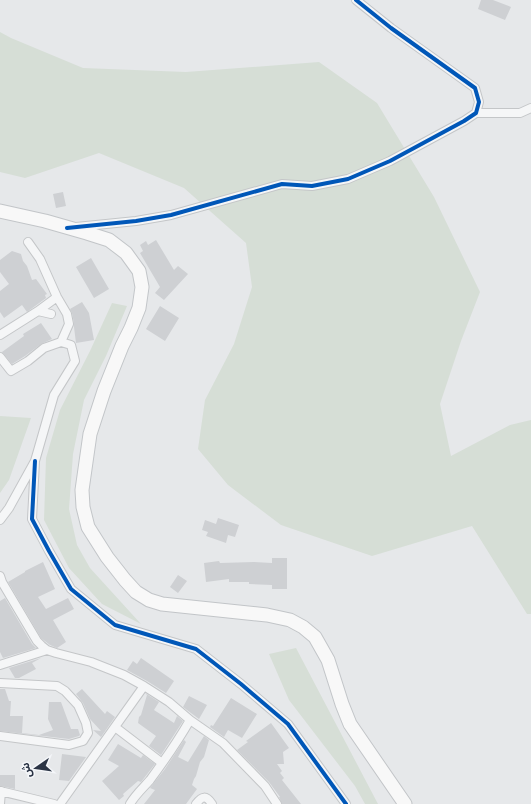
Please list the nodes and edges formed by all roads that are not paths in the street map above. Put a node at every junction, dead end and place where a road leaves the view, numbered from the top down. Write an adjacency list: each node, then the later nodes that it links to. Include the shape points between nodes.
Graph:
1 (356, 0): 3 (street, via 475,88 479,102)
2 (531, 108): 3 (street, via 520,113)
3 (476, 113): 5 (street, via 390,161 348,179 312,186 282,184 171,215 136,222)
4 (0, 212): 5 (main road)
5 (67, 228): 25 (main road, via 109,240 126,253 139,271 142,287 139,308 104,391 90,434 82,490 88,527 125,580 136,592 149,600 162,604 267,615 290,620 315,637 328,660 350,724)
6 (28, 242): 7 (street, via 40,259)
7 (57, 297): 8 (street); 11 (street, via 67,314 69,324)
8 (38, 311): 9 (street); 10 (street)
9 (50, 314)
10 (0, 335)
11 (61, 342): 12 (street, via 44,348 11,371); 13 (street, via 71,345 75,361 54,395)
12 (0, 357)
13 (35, 461): 14 (street); 33 (street, via 32,519 71,589 115,625 196,649 241,684 288,724)
14 (0, 520)
15 (0, 576): 16 (street, via 37,640)
16 (47, 650): 17 (street); 19 (street, via 91,662)
17 (0, 665)
18 (0, 683): 22 (street, via 57,686 78,705 88,733 83,741 69,745)
19 (144, 686): 20 (street, via 170,702); 21 (street)
20 (190, 720): 23 (street); 32 (street, via 223,743 265,786)
21 (115, 727): 23 (street); 28 (street)
22 (0, 736)
23 (162, 763): 29 (street)
24 (1, 791): 26 (street); 27 (street)
25 (399, 798): 34 (main road)
26 (0, 804)
27 (54, 804)
28 (60, 804)
29 (130, 804)
30 (196, 804): 31 (street, via 203,798)
31 (212, 804)
32 (277, 804)
33 (346, 804)
34 (405, 804)

